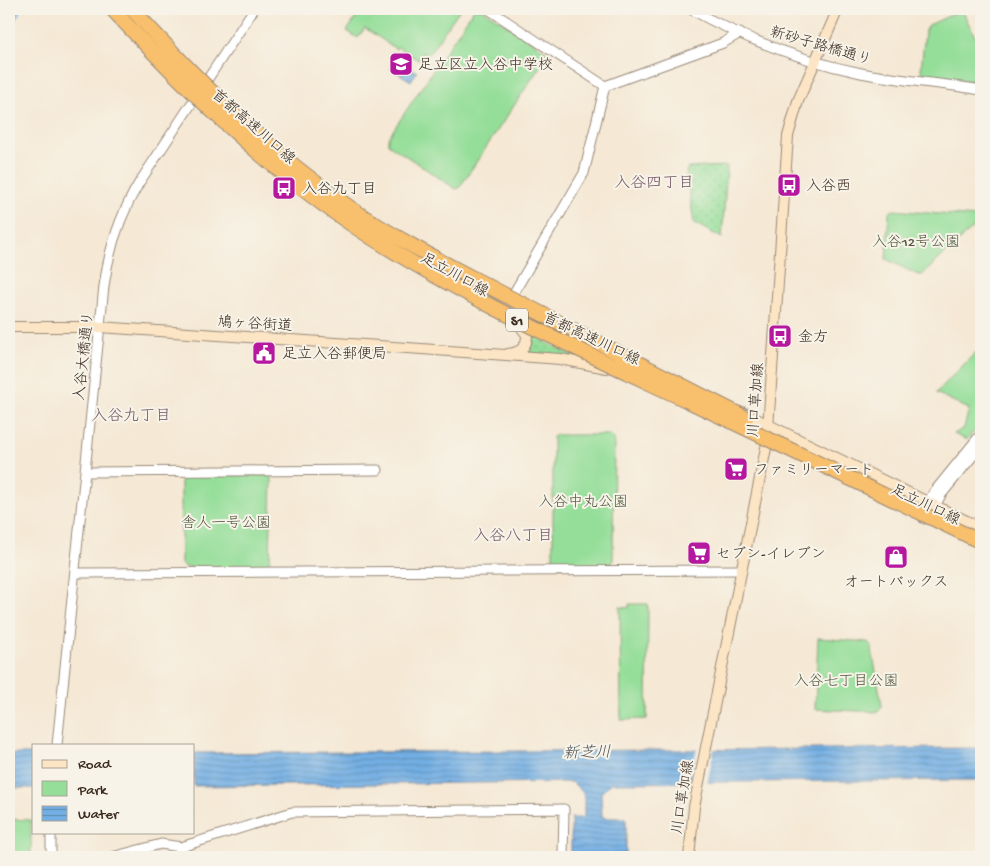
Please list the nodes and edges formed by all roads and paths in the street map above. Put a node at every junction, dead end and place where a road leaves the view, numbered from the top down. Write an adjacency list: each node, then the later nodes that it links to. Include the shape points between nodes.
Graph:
1 (107, 9): 14 (main road, 足立川口線)
2 (112, 9): 21 (highway, bridge, via 260,149 342,211 435,271); 32 (highway, 首都高速川口線 / S1, bridge, via 191,92 257,154 344,220 388,248 526,325)
3 (132, 9): 31 (highway, 首都高速川口線 / S1, bridge, via 256,134 328,192 379,226 539,313)
4 (137, 9): 11 (main road, 足立川口線)
5 (254, 9): 11 (street, 入谷大橋通り)
6 (488, 9): 12 (street)
7 (690, 9): 9 (street, 新砂子路橋通り)
8 (838, 9): 10 (main road, 川口草加線)
9 (740, 33): 10 (street, 新砂子路橋通り); 12 (street, via 724,43)
10 (816, 61): 13 (street, 新砂子路橋通り, via 861,73); 22 (main road, 川口草加線, via 798,101 788,136)
11 (206, 81): 14 (street, 入谷大橋通り); 15 (main road, 足立川口線, via 273,143 344,198 423,248)
12 (605, 86): 15 (street, via 584,173)
13 (981, 90)
14 (193, 101): 16 (main road, 足立川口線, via 284,182 333,218 410,267); 18 (street, 入谷大橋通り, via 139,182 123,213 106,268)
15 (512, 296): 22 (main road, 足立川口線)
16 (521, 326): 19 (main road, 鳩ヶ谷街道, via 527,335 523,349); 20 (main road, 足立川口線)
17 (9, 327): 18 (main road, 鳩ヶ谷街道)
18 (99, 328): 19 (main road, 鳩ヶ谷街道); 27 (street, 入谷大橋通り)
19 (500, 354): 20 (main road, 鳩ヶ谷街道)
20 (607, 368): 24 (main road, 足立川口線)
21 (635, 373)
22 (768, 425): 24 (main road, 川口草加線); 28 (main road, 足立川口線)
23 (981, 434): 28 (street, via 934,492)
24 (767, 443): 29 (main road, 足立川口線); 34 (main road, 川口草加線)
25 (981, 446): 28 (street)
26 (378, 470): 27 (street)
27 (86, 472): 35 (street, 入谷大橋通り)
28 (932, 504): 29 (street, via 931,515); 30 (main road, 足立川口線)
29 (924, 520): 33 (main road, 足立川口線)
30 (981, 528)
31 (981, 534)
32 (981, 542)
33 (981, 548)
34 (741, 570): 35 (street); 41 (main road, 川口草加線, via 696,798)
35 (75, 573): 36 (street, 入谷大橋通り)
36 (57, 744)
37 (51, 834): 38 (street)
38 (51, 857)
39 (112, 857): 40 (street, via 161,844 181,847 292,812 564,810)
40 (563, 857)
41 (689, 857)

